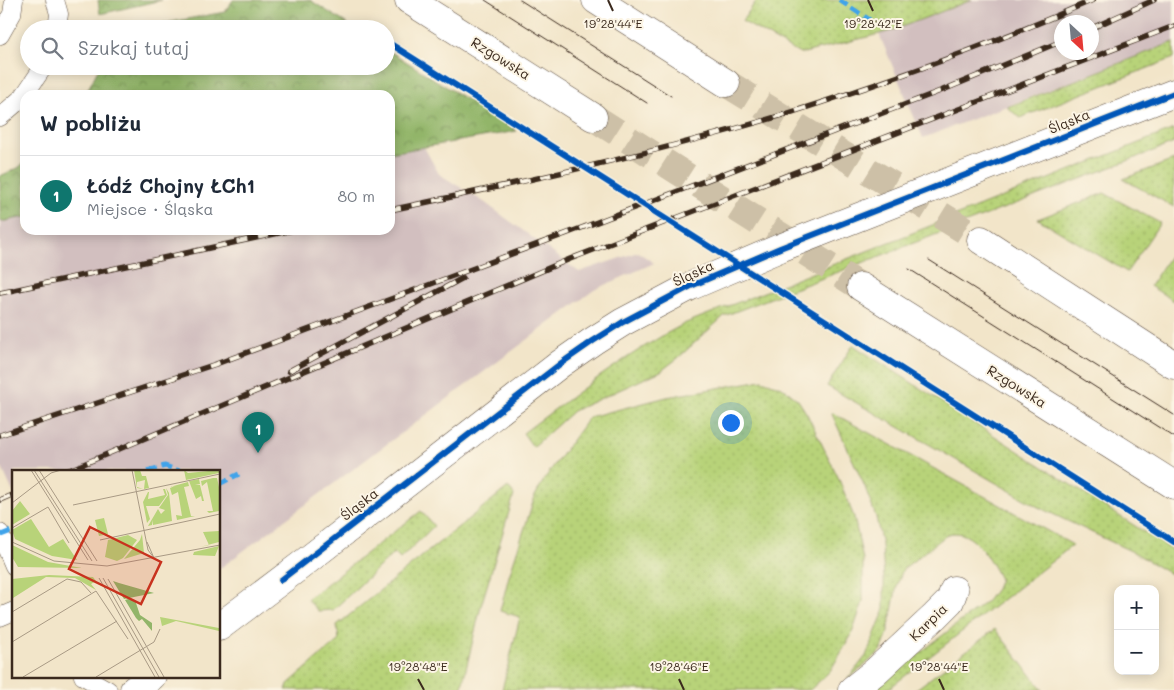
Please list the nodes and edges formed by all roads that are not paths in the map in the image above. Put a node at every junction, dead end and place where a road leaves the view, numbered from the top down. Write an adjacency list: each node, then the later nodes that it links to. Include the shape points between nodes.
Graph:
1 (14, 0): 6 (lane, via 12,14)
2 (55, 0): 5 (lane)
3 (409, 0): 13 (street, Rzgowska)
4 (596, 0): 8 (street)
5 (58, 20)
6 (0, 35)
7 (38, 75): 9 (lane)
8 (726, 83)
9 (28, 90)
10 (1174, 93): 23 (street, Śląska, via 780,248 691,286 623,322 560,364)
11 (20, 100): 12 (lane)
12 (0, 117)
13 (593, 117)
14 (982, 240): 16 (street)
15 (861, 287): 17 (street, Rzgowska)
16 (1174, 364)
17 (1174, 485)
18 (0, 533): 19 (lane)
19 (12, 561)
20 (954, 590): 28 (street, Karpia, via 950,601 935,616)
21 (12, 612): 22 (lane)
22 (0, 617)
23 (220, 626)
24 (87, 678): 26 (lane)
25 (149, 678): 27 (street)
26 (108, 690)
27 (134, 690)
28 (852, 690)

